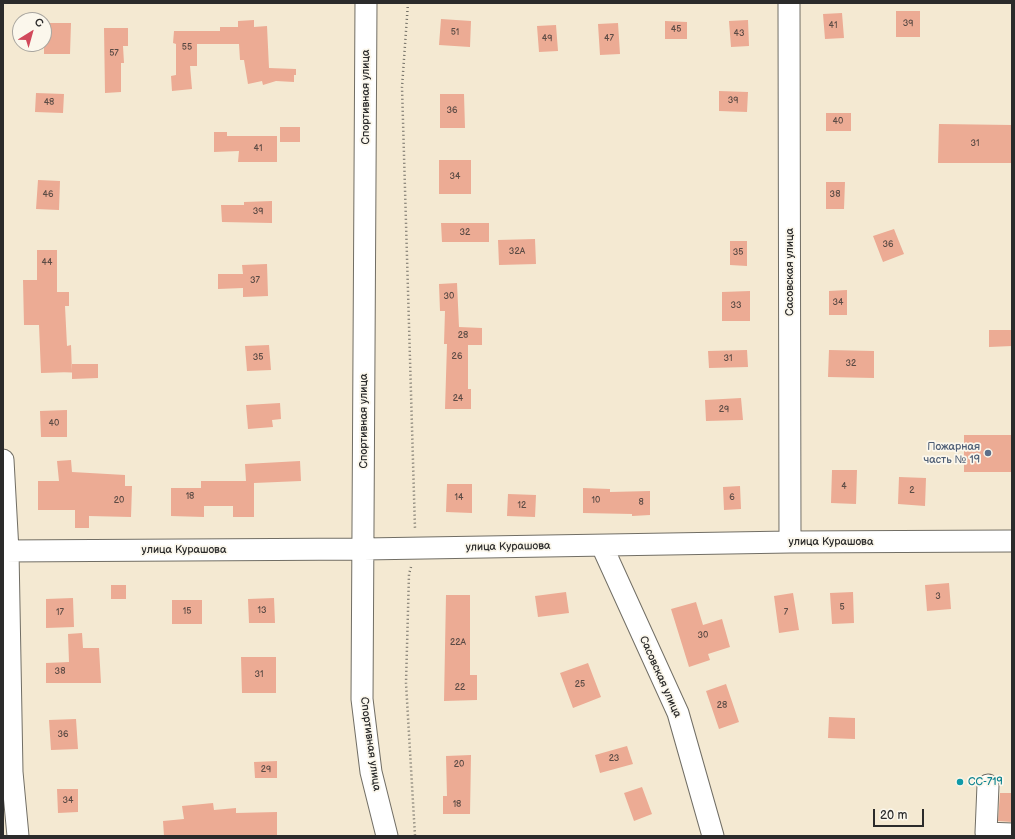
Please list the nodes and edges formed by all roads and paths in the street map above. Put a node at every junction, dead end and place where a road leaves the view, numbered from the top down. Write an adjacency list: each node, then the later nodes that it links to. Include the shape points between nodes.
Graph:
1 (366, 3): 8 (street, Спортивная улица)
2 (408, 3): 9 (path, via 402,87)
3 (789, 3): 6 (street, Сасовская улица)
4 (3, 460): 10 (street)
5 (1012, 541): 6 (street, улица Курашова)
6 (790, 542): 7 (street, улица Курашова)
7 (602, 546): 9 (street, улица Курашова); 16 (street, Сасовская улица, via 678,713)
8 (364, 549): 9 (street, улица Курашова); 10 (street, улица Курашова); 14 (street, Спортивная улица, via 362,699 371,772)
9 (416, 549): 15 (path, via 409,574 406,683)
10 (5, 551): 13 (street, via 12,772)
11 (988, 786): 12 (street, via 986,833)
12 (1012, 834)
13 (18, 836)
14 (387, 836)
15 (415, 836)
16 (713, 836)

